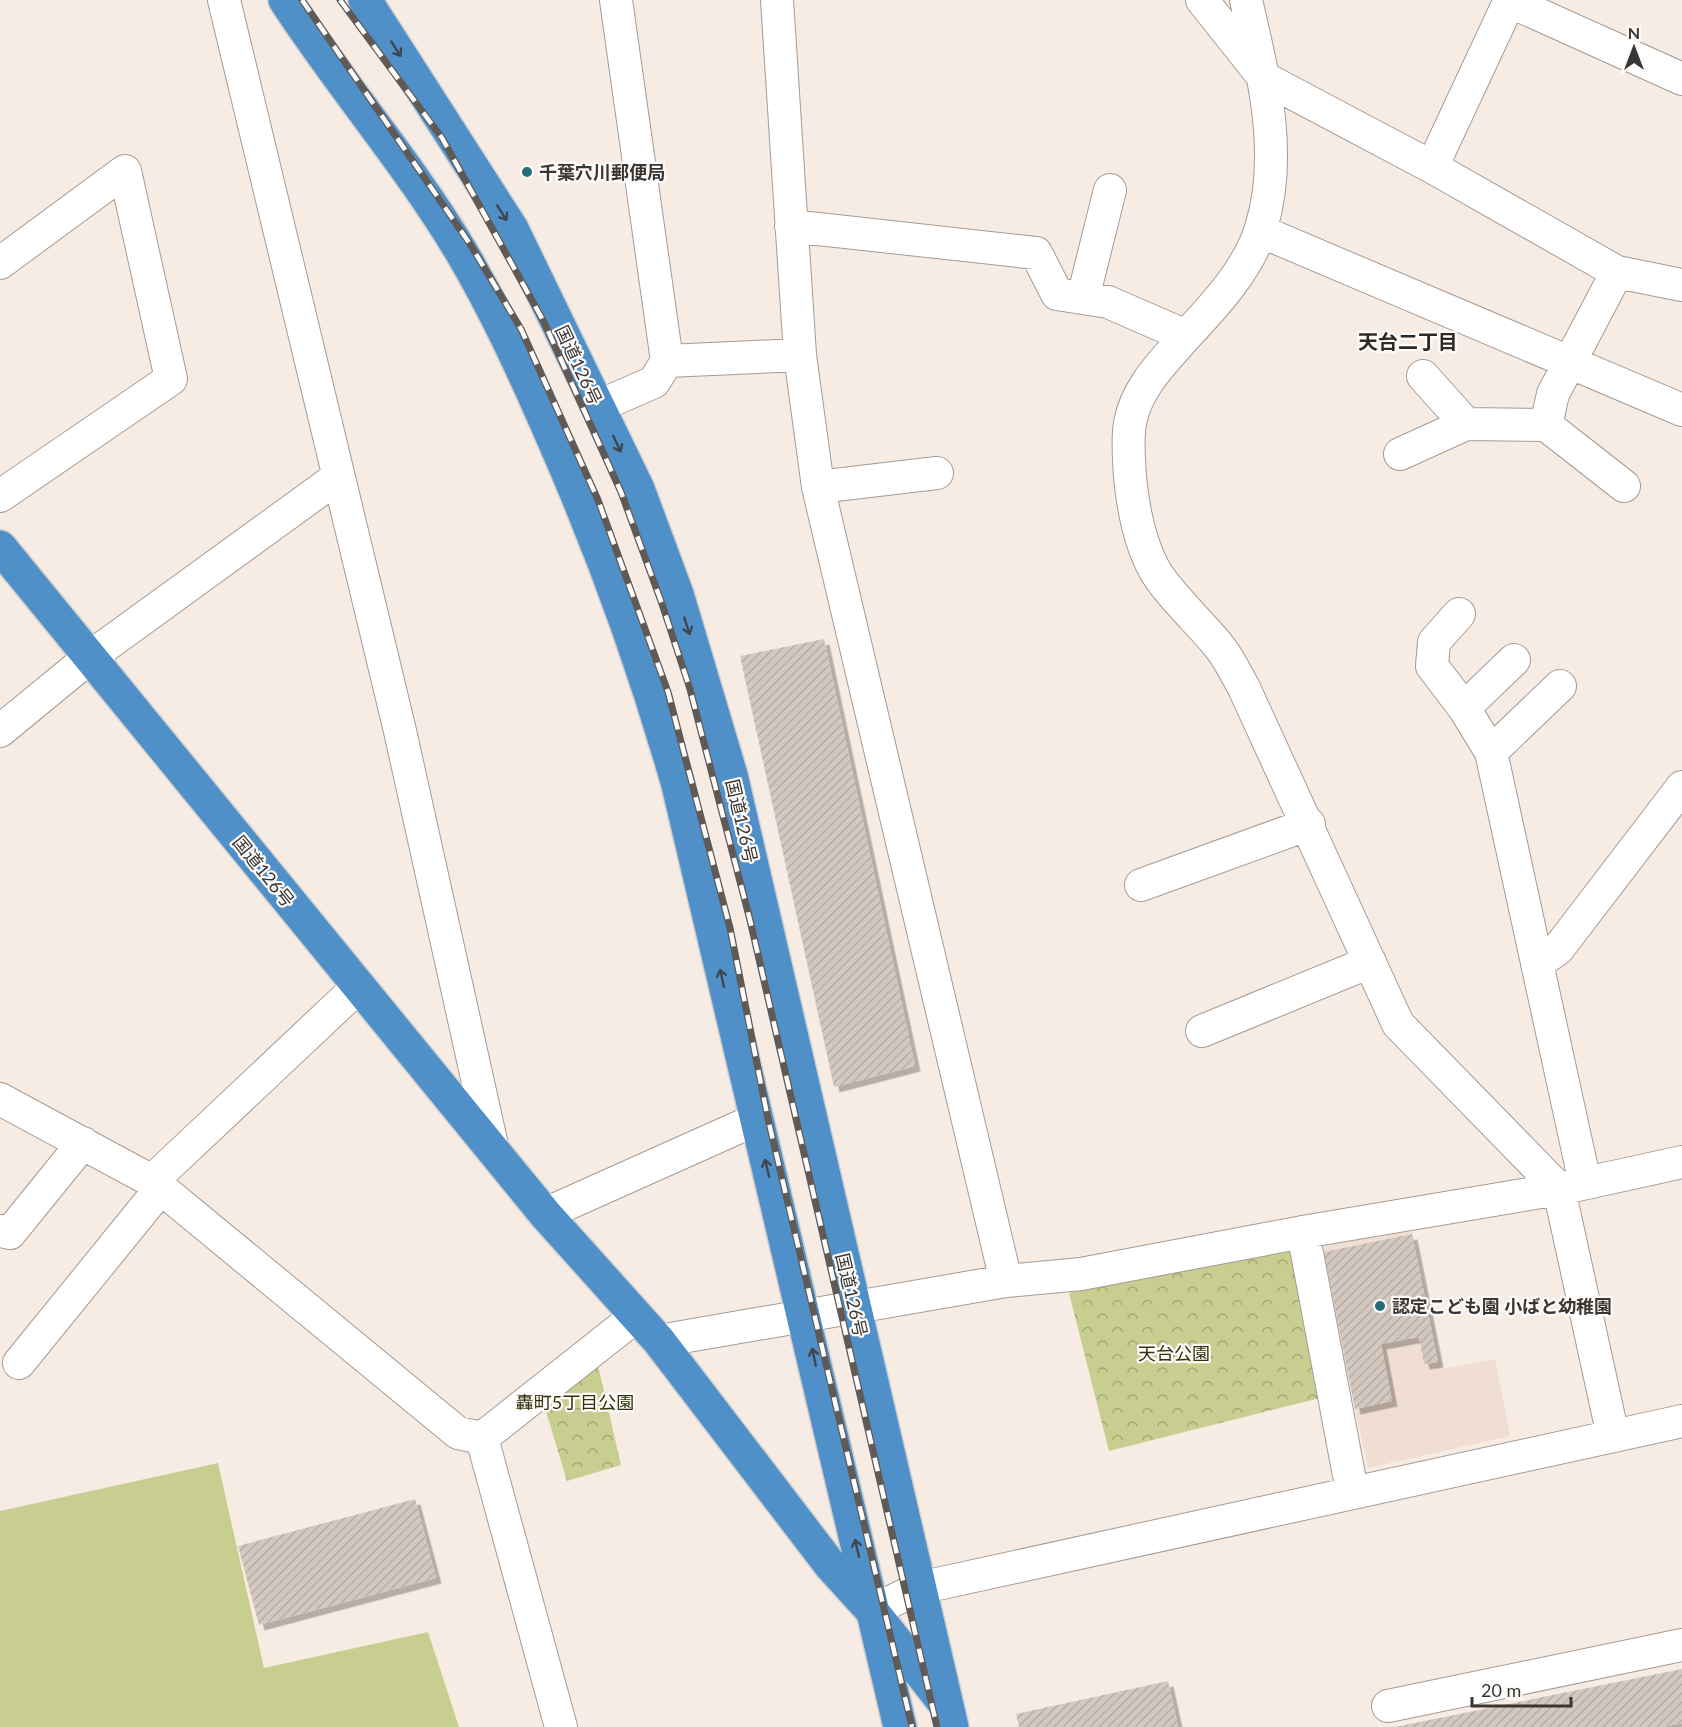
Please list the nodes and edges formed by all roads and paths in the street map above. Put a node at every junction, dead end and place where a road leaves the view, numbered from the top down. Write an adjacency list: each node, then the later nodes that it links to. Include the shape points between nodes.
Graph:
1 (224, 0): 30 (street)
2 (285, 0): 50 (highway, 国道126号, one-way to 2, via 675,774 653,698 584,507 507,335 461,252 403,163)
3 (364, 0): 24 (highway, 国道126号, one-way to 24, via 512,229)
4 (616, 0): 21 (street)
5 (777, 0): 13 (street)
6 (1202, 0): 9 (street)
7 (1246, 0): 9 (street)
8 (1509, 1): 10 (street); 11 (street)
9 (1264, 78): 11 (street); 14 (street, via 1271,148 1270,189)
10 (1682, 79)
11 (1432, 167): 16 (street)
12 (1110, 190): 18 (street)
13 (791, 226): 18 (street, via 1036,253 1057,294); 20 (street)
14 (1260, 231): 19 (street, via 1241,268); 22 (street)
15 (0, 263): 33 (street, via 125,171 171,378)
16 (1617, 272): 17 (street); 22 (street)
17 (1682, 285)
18 (1083, 298): 19 (street, via 1108,302)
19 (1186, 336): 43 (street, via 1157,368 1141,393 1130,422 1132,503 1154,570 1220,648 1244,688)
20 (800, 355): 21 (street); 32 (street)
21 (667, 361): 24 (street, via 654,382)
22 (1568, 362): 25 (street); 27 (street, via 1553,394)
23 (1423, 376): 26 (street)
24 (599, 406): 60 (highway, 国道126号, one-way to 60, via 638,489 707,687)
25 (1682, 410)
26 (1466, 424): 27 (street); 28 (street)
27 (1546, 425): 31 (street)
28 (1400, 454)
29 (937, 473): 32 (street)
30 (338, 477): 36 (street); 52 (street, via 406,753)
31 (1624, 486)
32 (818, 487): 59 (street)
33 (0, 496)
34 (0, 546): 36 (highway, 国道126号)
35 (1459, 614): 39 (street, via 1434,642 1432,666)
36 (90, 657): 40 (street); 47 (highway, 国道126号)
37 (1514, 660): 39 (street)
38 (1560, 686): 41 (street)
39 (1464, 708): 41 (street)
40 (0, 731)
41 (1491, 752): 46 (street)
42 (1682, 787): 46 (street, via 1558,950)
43 (1309, 825): 44 (street); 45 (street)
44 (1141, 885)
45 (1370, 962): 48 (street); 55 (street, via 1398,1024)
46 (1537, 964): 55 (street)
47 (358, 986): 52 (highway, 国道126号); 54 (street)
48 (1202, 1031)
49 (0, 1099): 51 (street)
50 (755, 1120): 56 (street); 61 (highway, 国道126号, one-way to 50)
51 (83, 1143): 54 (street); 57 (street, via 10,1233)
52 (493, 1150): 56 (highway, 国道126号)
53 (1682, 1162): 55 (street)
54 (156, 1184): 64 (street); 67 (street, via 458,1433)
55 (1572, 1186): 58 (street); 66 (street)
56 (545, 1214): 62 (highway, 国道126号)
57 (0, 1232)
58 (1303, 1232): 59 (street, via 1081,1274); 68 (street)
59 (1006, 1281): 60 (street)
60 (855, 1307): 61 (street); 69 (highway, 国道126号)
61 (805, 1316): 63 (street); 70 (highway, 国道126号, one-way to 61)
62 (635, 1317): 63 (highway, 国道126号); 67 (street)
63 (659, 1341): 70 (highway, 国道126号, via 831,1566)
64 (19, 1363)
65 (1682, 1421): 66 (street)
66 (1613, 1436): 68 (street)
67 (482, 1437): 74 (street)
68 (1352, 1491): 69 (street)
69 (919, 1588): 70 (street); 73 (highway, 国道126号)
70 (872, 1611): 73 (highway, 国道126号); 75 (highway, 国道126号)
71 (1682, 1645): 72 (street)
72 (1388, 1706)
73 (950, 1717)
74 (561, 1727)
75 (900, 1727)

